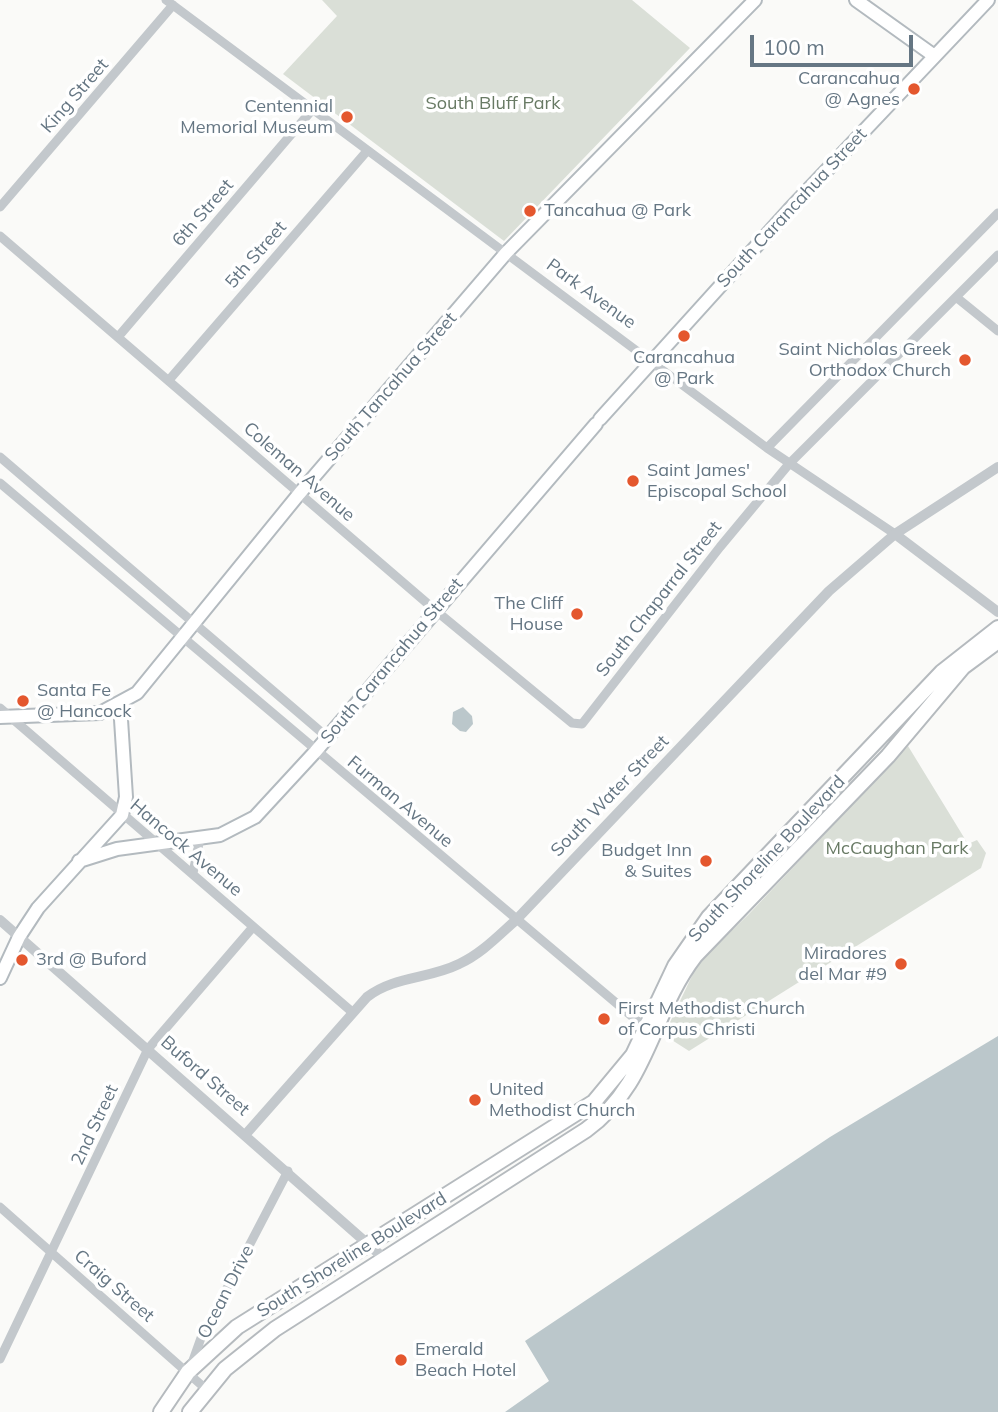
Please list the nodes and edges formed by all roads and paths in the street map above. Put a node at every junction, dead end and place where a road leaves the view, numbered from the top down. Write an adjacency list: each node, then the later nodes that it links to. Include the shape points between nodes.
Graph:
1 (755, 0): 11 (main road, South Tancahua Street)
2 (856, 0): 5 (main road)
3 (988, 0): 5 (main road, South Carancahua Street)
4 (170, 3): 6 (street, Park Avenue); 8 (street, King Street)
5 (933, 55): 16 (main road, South Carancahua Street)
6 (312, 110): 7 (street, Park Avenue); 15 (street, 6th Street)
7 (368, 151): 11 (street, Park Avenue); 17 (street, 5th Street)
8 (0, 207)
9 (998, 213): 18 (street)
10 (0, 236): 15 (street, Coleman Avenue)
11 (506, 253): 16 (street, Park Avenue); 24 (main road, South Tancahua Street)
12 (998, 255): 13 (street, South Chaparral Street)
13 (956, 297): 14 (street); 20 (street, South Chaparral Street)
14 (998, 331)
15 (118, 337): 17 (street, Coleman Avenue)
16 (651, 360): 18 (street, Park Avenue); 27 (main road, South Carancahua Street)
17 (169, 380): 24 (street, Coleman Avenue)
18 (767, 448): 20 (street, Park Avenue)
19 (0, 457): 23 (street)
20 (789, 464): 26 (street, Park Avenue); 35 (street, South Chaparral Street)
21 (998, 467): 26 (street, South Water Street)
22 (0, 483): 25 (street, Furman Avenue)
23 (38, 489): 25 (street); 29 (street)
24 (299, 494): 27 (street, Coleman Avenue); 29 (main road, South Tancahua Street)
25 (25, 504): 31 (street, Furman Avenue)
26 (895, 534): 28 (street, Park Avenue); 44 (street, South Water Street, via 829,591)
27 (435, 610): 35 (street, Coleman Avenue, via 572,723); 36 (main road, South Carancahua Street)
28 (998, 612)
29 (195, 623): 31 (main road, South Tancahua Street); 36 (street)
30 (998, 628): 49 (main road, South Shoreline Boulevard, via 942,672 709,917 674,966)
31 (182, 638): 33 (main road, South Tancahua Street, via 137,693); 37 (street, Furman Avenue)
32 (998, 641): 49 (main road, South Shoreline Boulevard, via 963,667 888,756 695,956)
33 (120, 704): 34 (main road, South Tancahua Street, via 100,713); 38 (main road, via 126,797)
34 (3, 714): 38 (street, Hancock Avenue)
35 (582, 724)
36 (327, 737): 37 (main road, South Carancahua Street)
37 (316, 752): 39 (main road, South Carancahua Street, via 255,817 220,835); 44 (street, Furman Avenue)
38 (122, 815): 40 (street, Hancock Avenue); 41 (main road)
39 (201, 838): 40 (main road, South Carancahua Street); 42 (street)
40 (156, 845): 41 (main road, South Carancahua Street, via 117,849); 42 (street, Hancock Avenue)
41 (79, 861): 46 (main road)
42 (192, 873): 45 (street, Hancock Avenue)
43 (0, 920): 46 (street, Buford Street)
44 (516, 920): 48 (street, South Water Street, via 460,964 382,987); 49 (street, Furman Avenue)
45 (253, 927): 48 (street, Hancock Avenue); 50 (street, 2nd Street)
46 (19, 937): 47 (main road); 50 (street, Buford Street)
47 (0, 978)
48 (351, 1012): 51 (street, South Water Street)
49 (650, 1031): 54 (main road, South Shoreline Boulevard, via 608,1088 579,1114); 56 (main road, South Shoreline Boulevard, via 634,1079 594,1125)
50 (148, 1049): 51 (street, Buford Street); 55 (street, 2nd Street)
51 (246, 1134): 52 (street, Buford Street)
52 (288, 1171): 54 (street, Buford Street); 58 (street, Ocean Drive, via 201,1338)
53 (0, 1207): 55 (street, Craig Street)
54 (370, 1244): 56 (street, Buford Street); 58 (main road, South Shoreline Boulevard, via 237,1327)
55 (52, 1254): 57 (street, 2nd Street); 58 (street, Craig Street)
56 (386, 1260): 59 (main road, South Shoreline Boulevard, via 275,1329 225,1369)
57 (0, 1359)
58 (188, 1372): 59 (street, Craig Street); 60 (main road, Ocean Drive)
59 (207, 1390): 61 (main road)
60 (162, 1412)
61 (190, 1412)

